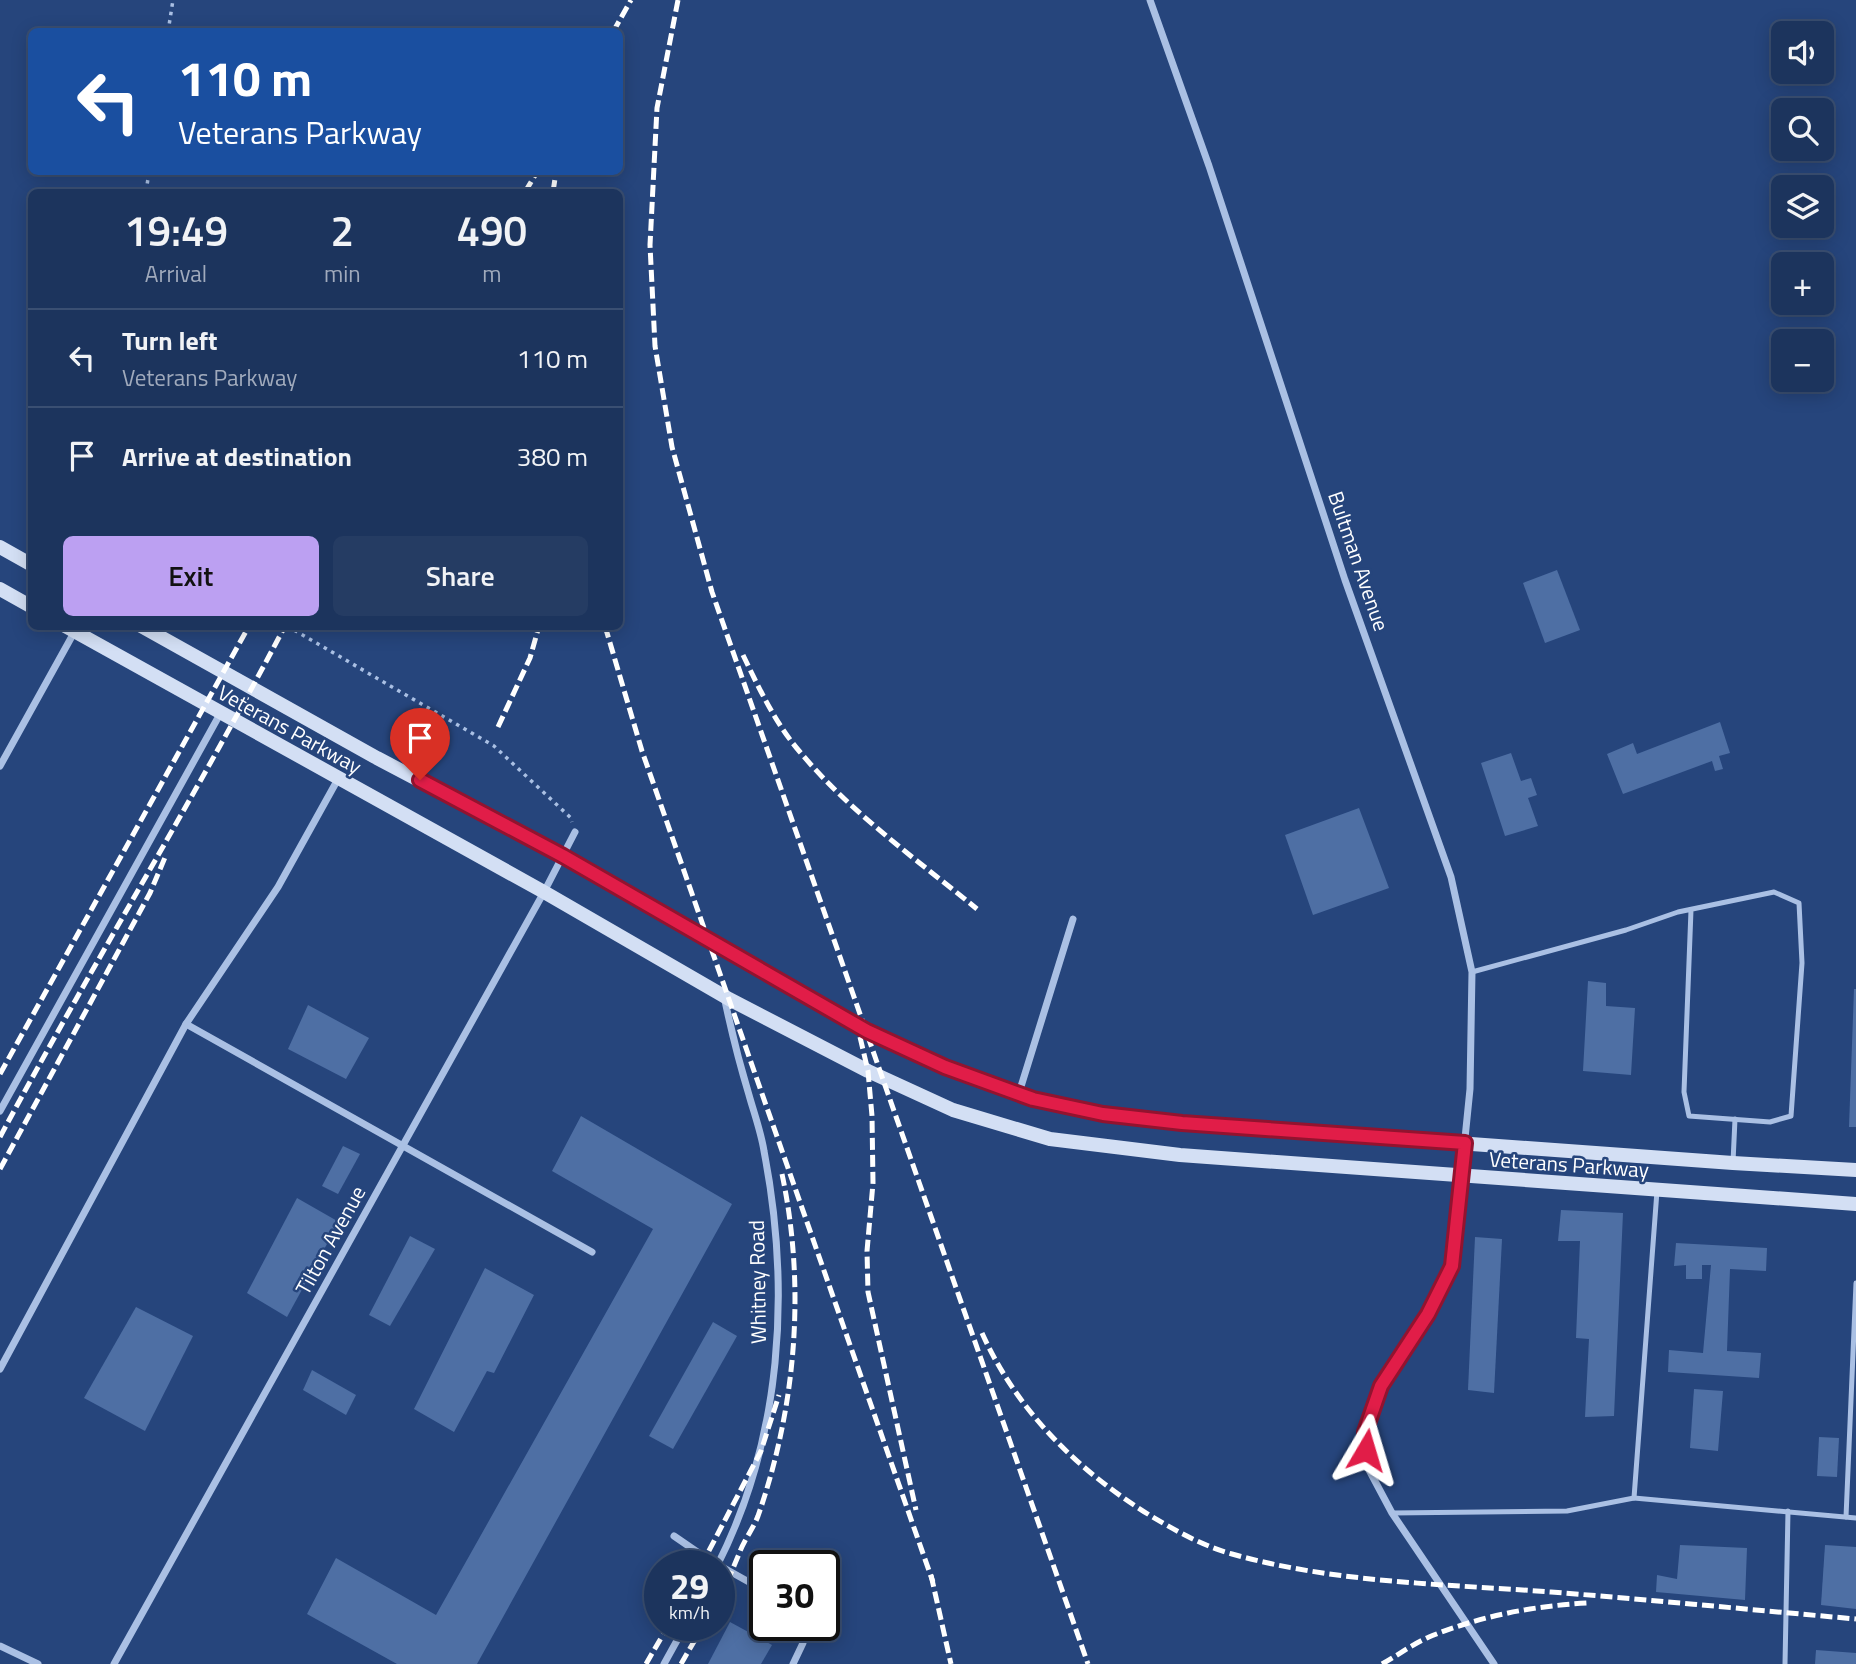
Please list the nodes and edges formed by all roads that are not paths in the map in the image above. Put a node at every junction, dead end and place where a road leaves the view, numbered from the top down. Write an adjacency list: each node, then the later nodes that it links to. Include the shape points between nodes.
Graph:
1 (1150, 0): 17 (street, Bultman Avenue, via 1218,191 1345,580 1451,877)
2 (0, 547): 3 (main road)
3 (28, 563)
4 (0, 589): 5 (main road)
5 (28, 605)
6 (71, 630): 10 (street)
7 (75, 630): 9 (main road, Veterans Parkway)
8 (148, 630): 13 (main road, Veterans Parkway)
9 (220, 714): 11 (main road, Veterans Parkway); 21 (street)
10 (0, 766)
11 (338, 779): 14 (main road, Veterans Parkway); 19 (street, via 278,887)
12 (575, 832): 13 (street, Tilton Avenue)
13 (563, 856): 14 (street, Tilton Avenue); 20 (main road, Veterans Parkway, via 867,1031)
14 (544, 892): 18 (main road, Veterans Parkway); 24 (street, Tilton Avenue)
15 (1691, 910): 17 (lane); 22 (lane, via 1685,1092 1689,1116); 22 (lane, via 1774,892 1799,904 1802,963 1790,1116 1770,1122)
16 (1073, 919): 20 (street)
17 (1472, 972): 23 (street, Bultman Avenue)
18 (724, 996): 27 (main road, Veterans Parkway, via 953,1110 1050,1139 1180,1155); 41 (street, Whitney Road, via 764,1149 775,1221 779,1298 774,1392 742,1512)
19 (186, 1024): 24 (street); 33 (street)
20 (1019, 1094): 23 (main road, Veterans Parkway, via 1103,1114 1182,1123)
21 (0, 1111)
22 (1735, 1119): 25 (lane)
23 (1465, 1143): 25 (main road, Veterans Parkway); 27 (street, Bultman Avenue)
24 (402, 1144): 30 (street); 46 (street, Tilton Avenue)
25 (1733, 1163): 26 (main road, Veterans Parkway)
26 (1856, 1170)
27 (1462, 1177): 28 (main road, Veterans Parkway); 36 (street, Bultman Avenue, via 1452,1266 1428,1314 1381,1386 1365,1432 1368,1468)
28 (1657, 1191): 29 (main road, Veterans Parkway); 34 (lane)
29 (1856, 1204)
30 (592, 1252)
31 (1856, 1283): 32 (lane)
32 (1855, 1344): 37 (lane)
33 (0, 1369)
34 (1634, 1498): 35 (lane); 36 (lane, via 1567,1511)
35 (1788, 1511): 37 (lane); 50 (lane)
36 (1392, 1513): 49 (street, Bultman Avenue)
37 (1846, 1517): 38 (lane)
38 (1856, 1518)
39 (674, 1536): 40 (street)
40 (694, 1550)
41 (724, 1550)
42 (677, 1641): 47 (street)
43 (803, 1641): 48 (street)
44 (0, 1646): 45 (street)
45 (38, 1664)
46 (114, 1664)
47 (664, 1664)
48 (793, 1664)
49 (1494, 1664)
50 (1785, 1664)

